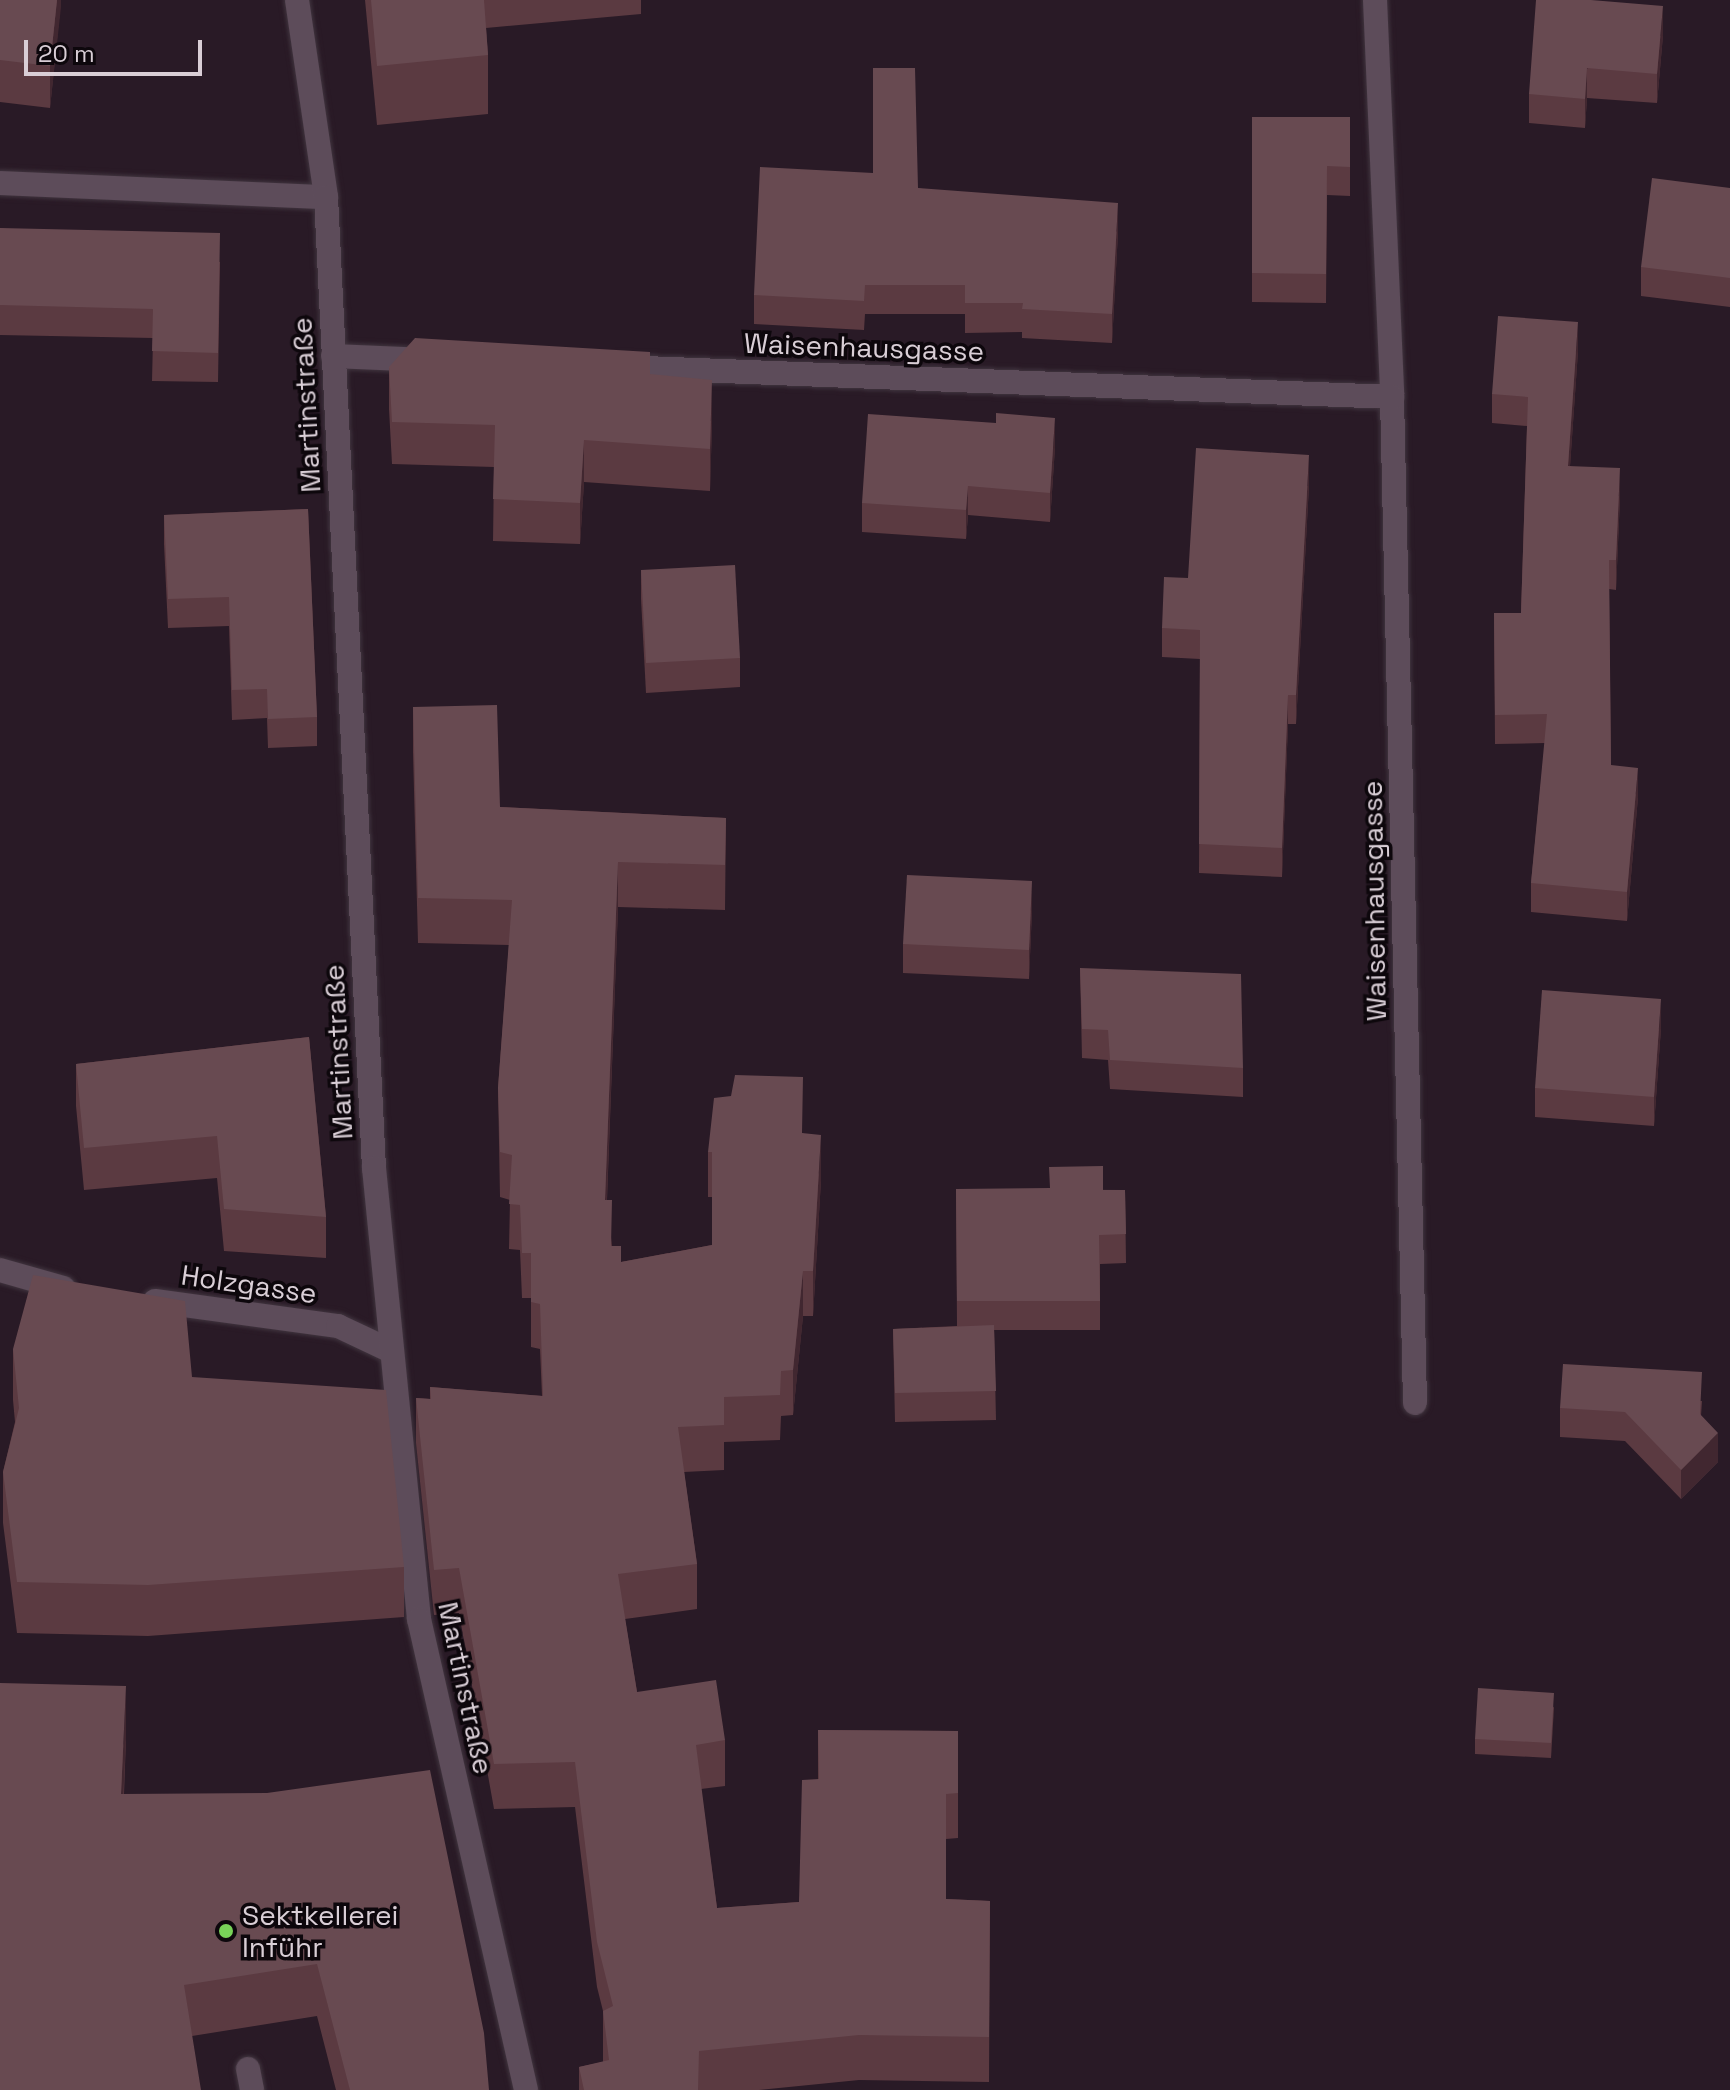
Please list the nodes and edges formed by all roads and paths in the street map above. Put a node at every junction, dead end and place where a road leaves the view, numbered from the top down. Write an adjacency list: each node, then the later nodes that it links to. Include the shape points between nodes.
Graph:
1 (297, 0): 4 (street, Martinstraße)
2 (1375, 0): 8 (street, Waisenhausgasse)
3 (0, 183): 4 (street)
4 (326, 197): 5 (street, Martinstraße)
5 (333, 356): 6 (street); 12 (street, Martinstraße, via 374,1168)
6 (450, 360)
7 (594, 366): 8 (street, Waisenhausgasse)
8 (1392, 397): 13 (street, Waisenhausgasse)
9 (0, 1270): 10 (street, via 46,1286)
10 (91, 1292)
11 (136, 1298): 12 (street, Holzgasse, via 338,1326)
12 (391, 1351): 14 (street, Martinstraße, via 419,1619)
13 (1415, 1403)
14 (526, 2090)

